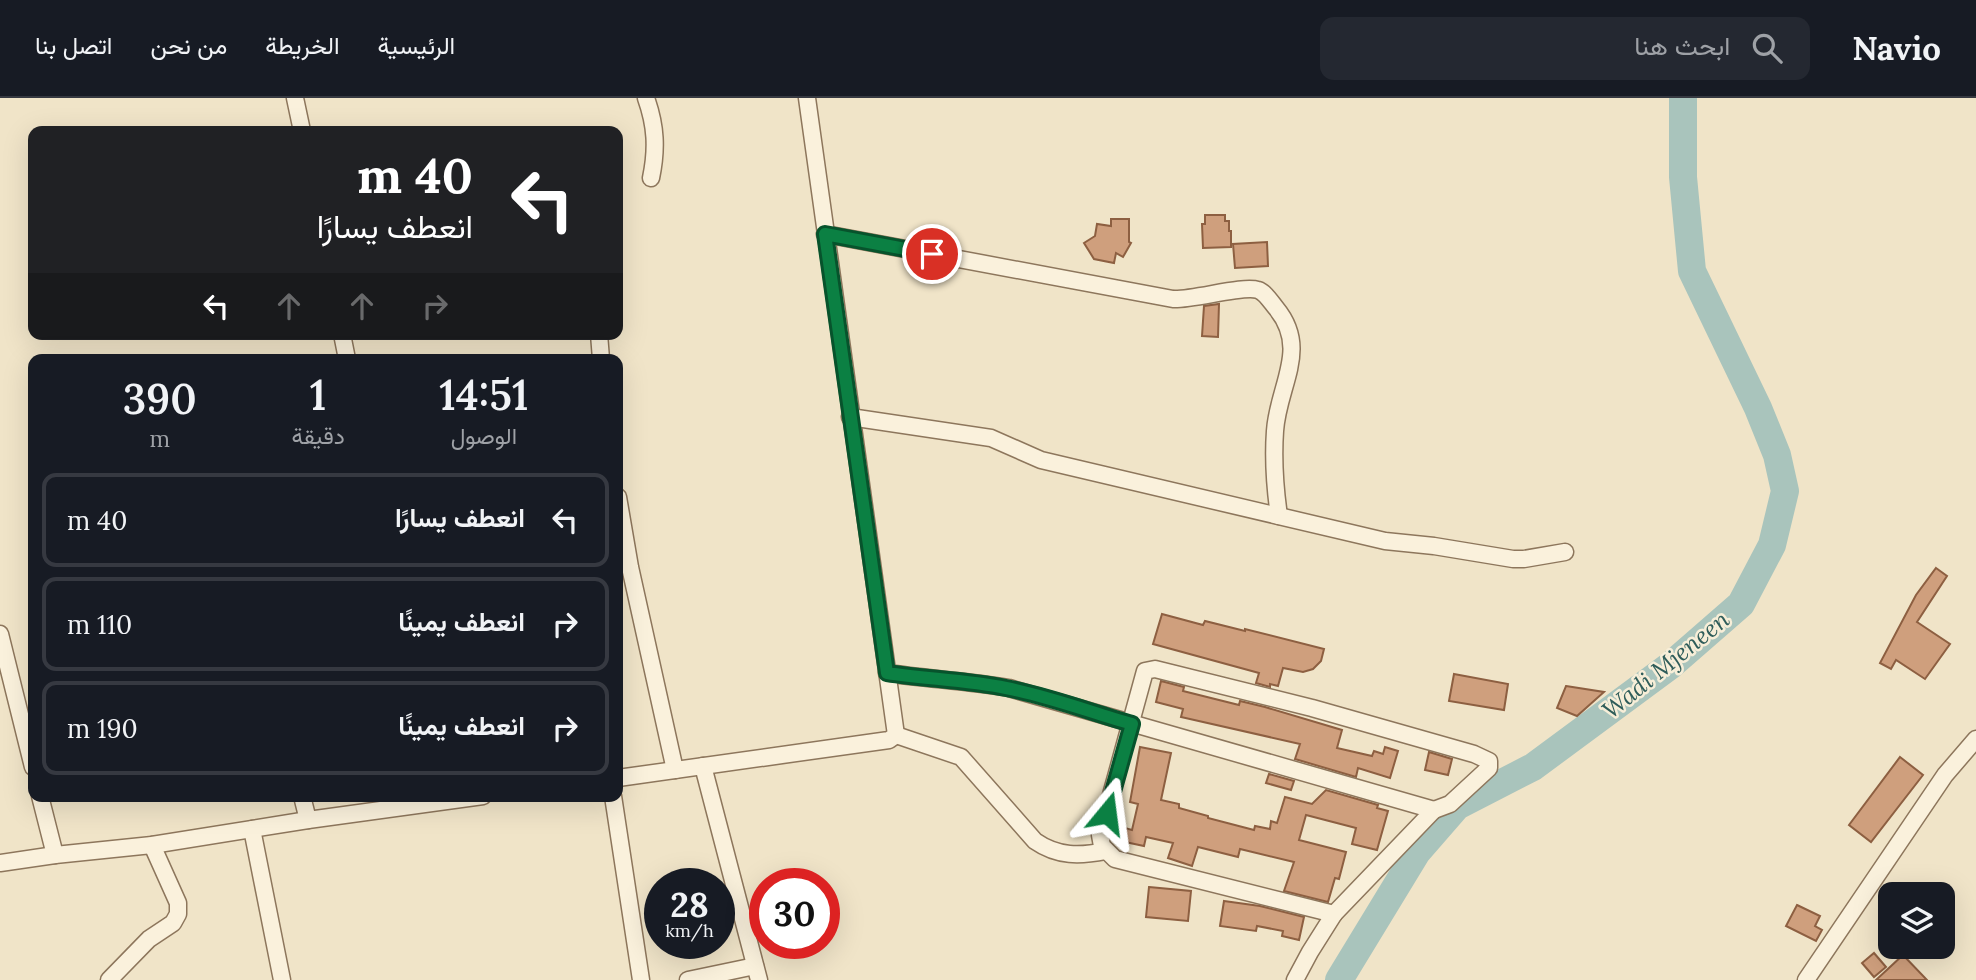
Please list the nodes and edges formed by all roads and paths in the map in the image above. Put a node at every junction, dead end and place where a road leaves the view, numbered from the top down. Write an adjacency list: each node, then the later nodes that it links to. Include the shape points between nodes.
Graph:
1 (295, 98): 4 (street)
2 (646, 98): 5 (street, via 656,142)
3 (807, 98): 6 (street)
4 (301, 126)
5 (651, 178)
6 (825, 234): 7 (street); 8 (street, via 1172,299 1249,288 1261,291 1288,325 1294,349 1275,428)
7 (850, 417): 8 (street, via 991,438 1041,460); 12 (street)
8 (1279, 516): 10 (street, via 1385,541 1513,559)
9 (623, 527): 18 (street)
10 (1564, 552)
11 (0, 634): 16 (street)
12 (887, 673): 13 (street, via 1009,688); 14 (street)
13 (1132, 724): 24 (street); 24 (street, via 1142,678 1145,671 1155,669 1312,708 1489,761 1489,768 1450,804); 28 (street, via 1100,835)
14 (896, 735): 17 (street, via 889,740); 28 (street, via 961,757 1044,847 1072,856)
15 (1976, 739): 38 (street, via 1945,775)
16 (28, 748)
17 (703, 766): 18 (street); 32 (street)
18 (675, 770): 19 (street)
19 (623, 777)
20 (42, 802): 29 (street)
21 (304, 802): 25 (street)
22 (439, 802): 25 (street)
23 (614, 802): 35 (street)
24 (1434, 810): 31 (street)
25 (308, 820): 26 (street)
26 (252, 829): 27 (street); 34 (street)
27 (152, 845): 29 (street); 33 (street, via 178,903 178,914)
28 (1106, 851): 31 (street, via 1115,859)
29 (55, 855): 30 (street)
30 (0, 863)
31 (1334, 914): 37 (street)
32 (757, 973): 36 (street)
33 (109, 980)
34 (282, 980)
35 (641, 980)
36 (688, 980)
37 (1295, 980)
38 (1806, 980)

